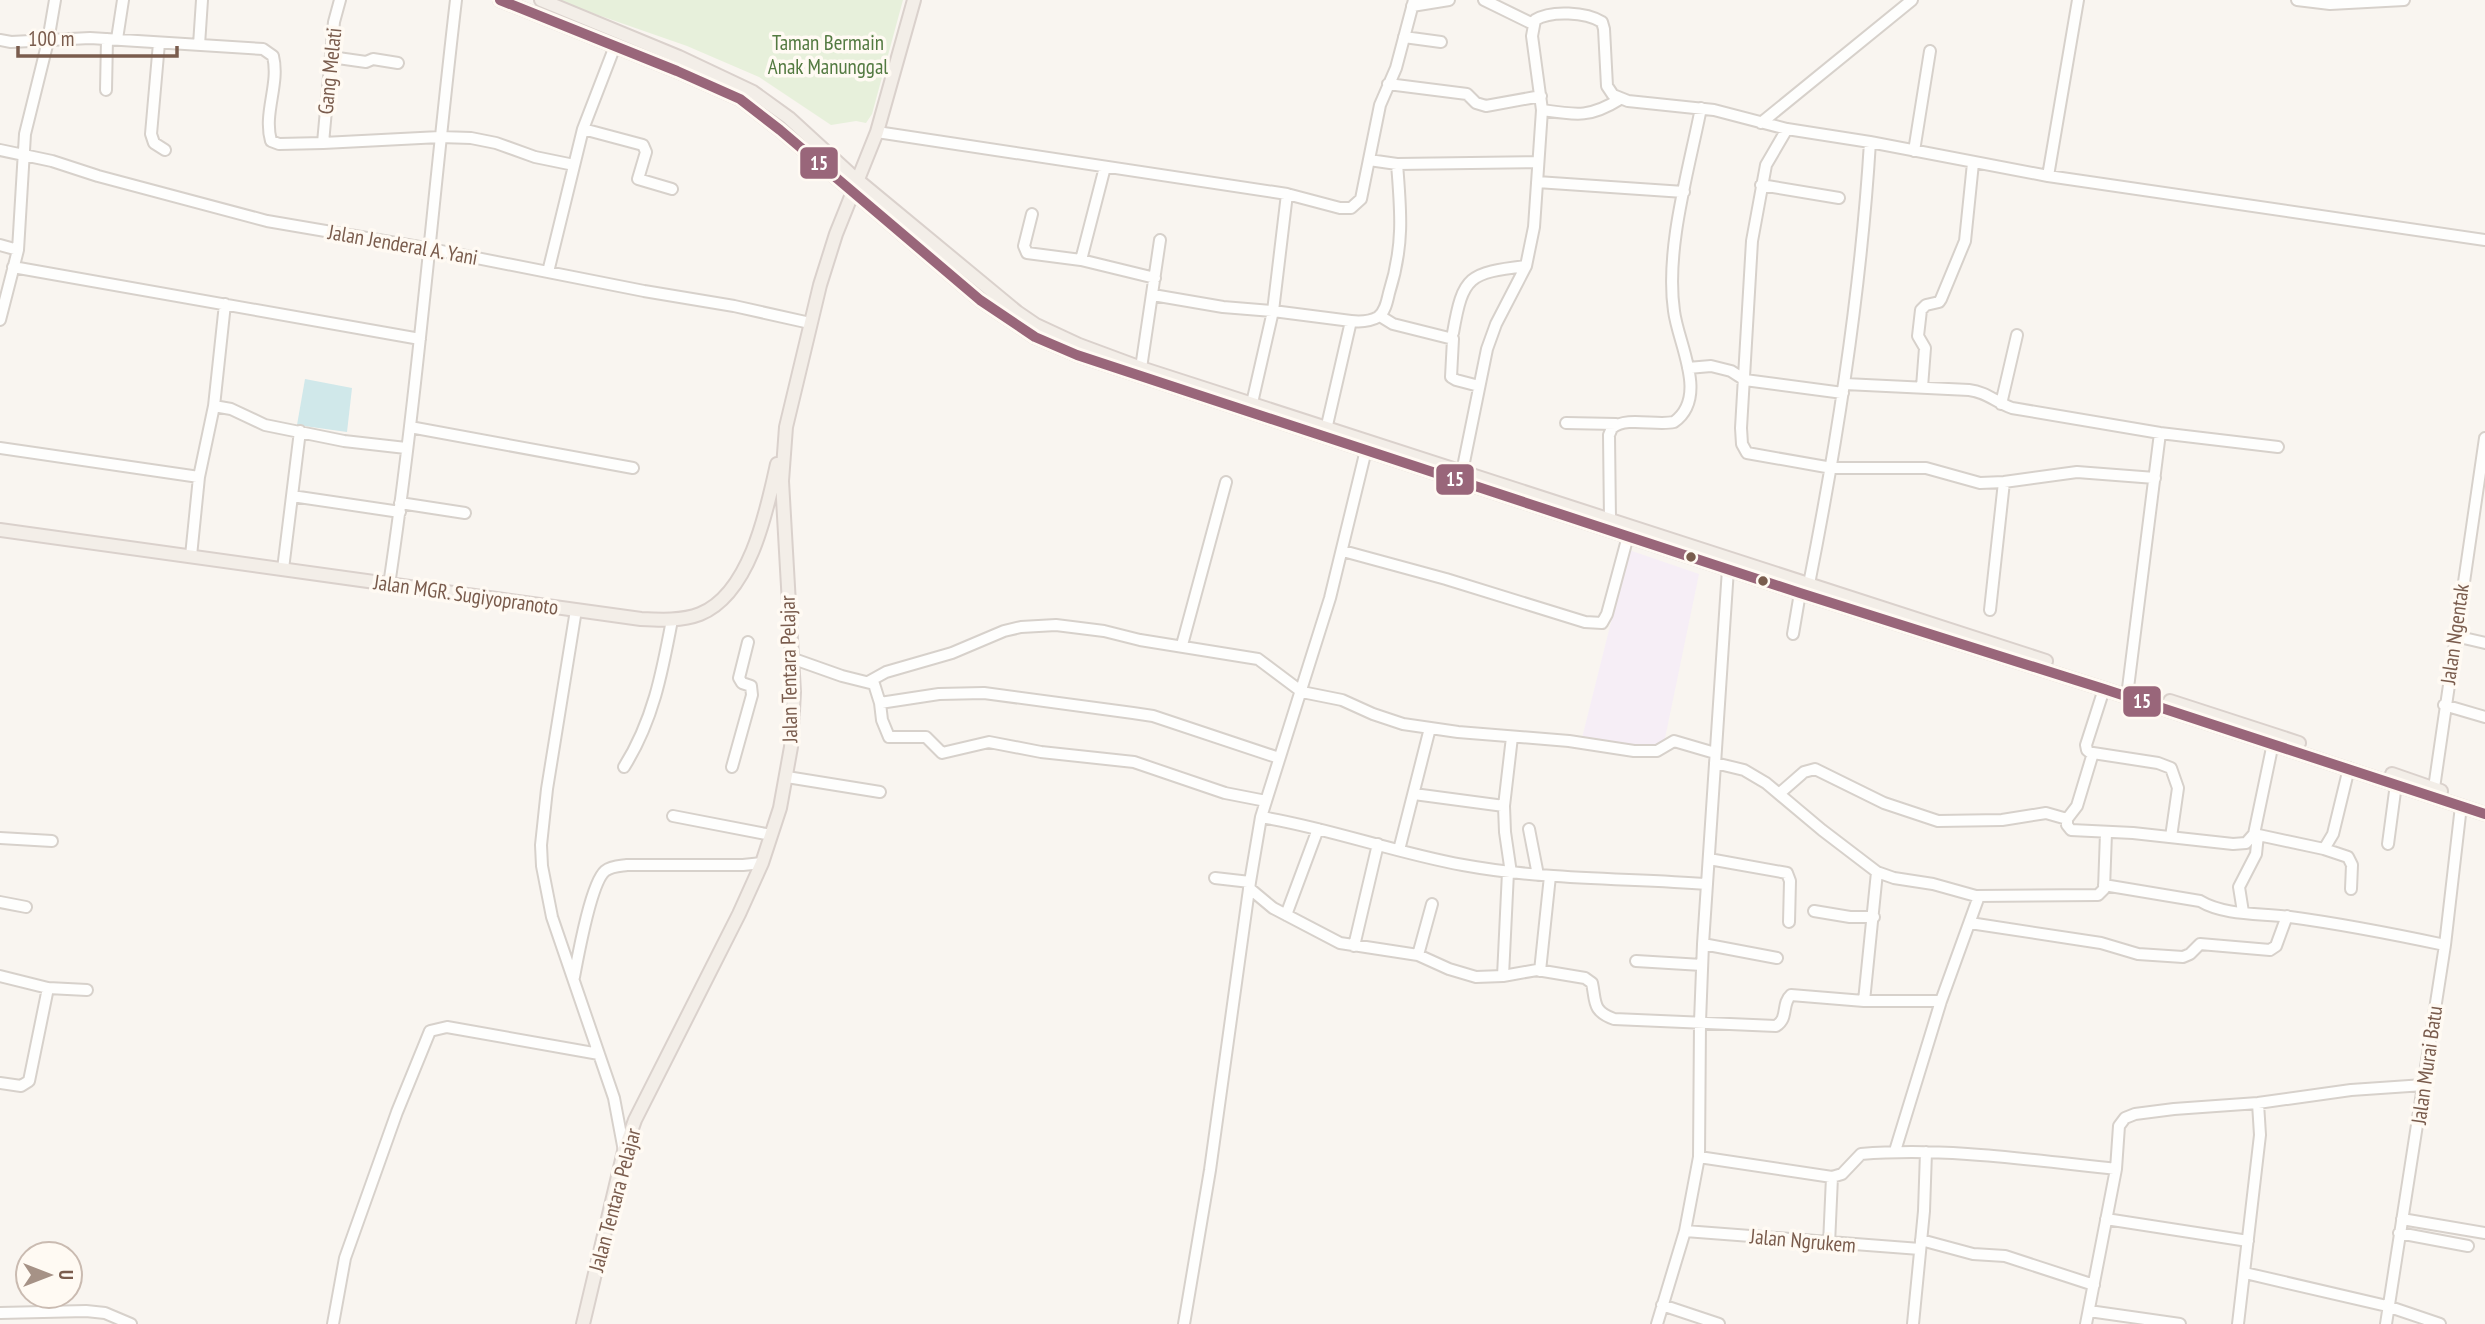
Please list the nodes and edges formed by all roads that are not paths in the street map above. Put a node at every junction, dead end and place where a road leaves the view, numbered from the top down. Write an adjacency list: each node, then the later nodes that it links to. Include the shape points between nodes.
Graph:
1 (55, 0): 21 (street)
2 (123, 0): 19 (street)
3 (202, 0): 24 (street)
4 (340, 0): 27 (street, Gang Melati)
5 (456, 0): 39 (street)
6 (500, 0): 25 (main road)
7 (541, 0): 53 (main road, via 753,92)
8 (914, 0): 38 (main road, Jalan Tentara Pelajar)
9 (1449, 0): 16 (street)
10 (1484, 0): 17 (street)
11 (1912, 0): 35 (street)
12 (2078, 0): 52 (street)
13 (2297, 0): 15 (street)
14 (2404, 0): 15 (street)
15 (2331, 2)
16 (1413, 3): 18 (street)
17 (1533, 24): 31 (street); 32 (street, via 1550,14 1600,20 1607,86)
18 (1404, 37): 22 (street); 29 (street)
19 (112, 39): 21 (street); 23 (street); 30 (street)
20 (0, 40): 21 (street)
21 (48, 41): 45 (street, via 27,121)
22 (1441, 42)
23 (159, 43): 24 (street); 42 (street, via 151,134 154,143)
24 (199, 45): 41 (street, via 267,50 276,70 270,140)
25 (615, 46): 36 (street); 58 (main road, via 740,99)
26 (1930, 51): 44 (street)
27 (331, 57): 28 (street); 41 (street, Gang Melati)
28 (398, 63)
29 (1388, 84): 31 (street, via 1468,94 1486,106); 46 (street)
30 (106, 90)
31 (1541, 96): 34 (street)
32 (1620, 99): 33 (street); 34 (street, via 1591,114)
33 (1701, 108): 35 (street); 57 (street)
34 (1542, 110): 47 (street)
35 (1765, 124): 37 (street)
36 (583, 129): 50 (street); 56 (street, via 643,145 646,152 638,179)
37 (1786, 129): 40 (street); 55 (street, via 1771,154)
38 (877, 132): 51 (street); 53 (main road, Jalan Tentara Pelajar)
39 (440, 137): 41 (street); 50 (street, via 481,139); 65 (street)
40 (1870, 142): 44 (street); 87 (street)
41 (323, 143)
42 (165, 149)
43 (0, 150): 45 (street, Jalan Jenderal A. Yani)
44 (1914, 151): 48 (street)
45 (24, 156): 65 (street, Jalan Jenderal A. Yani, via 267,221); 66 (street)
46 (1369, 160): 49 (street); 59 (street, via 1361,199 1353,207)
47 (1538, 162): 49 (street); 54 (street)
48 (1973, 163): 52 (street); 86 (street, via 1965,241 1941,299 1923,307 1920,315 1918,336 1925,348)
49 (1397, 164): 75 (street, via 1402,236 1394,279)
50 (574, 165): 70 (street)
51 (1105, 167): 59 (street); 67 (street)
52 (2048, 176): 63 (street)
53 (859, 181): 58 (main road, Jalan Tentara Pelajar); 82 (main road, via 1017,313 1079,345)
54 (1537, 182): 57 (street); 68 (street)
55 (1761, 185): 60 (street); 84 (street, via 1752,241)
56 (672, 189)
57 (1684, 192): 83 (street, via 1672,291)
58 (853, 194): 78 (main road, Jalan Tentara Pelajar); 96 (main road, via 980,300 1035,337 1086,358)
59 (1287, 194): 74 (street)
60 (1839, 198)
61 (1032, 214): 67 (street, via 1025,251)
62 (1160, 240): 71 (street)
63 (2485, 240)
64 (0, 245): 66 (street)
65 (431, 249): 70 (street, Jalan Jenderal A. Yani); 81 (street)
66 (18, 250): 69 (street)
67 (1081, 260): 71 (street)
68 (1526, 265): 79 (street, via 1472,279 1460,294); 85 (street, via 1490,337)
69 (13, 267): 73 (street); 76 (street)
70 (548, 272): 78 (street, Jalan Jenderal A. Yani)
71 (1155, 278): 72 (street)
72 (1153, 295): 74 (street); 82 (street)
73 (225, 304): 81 (street); 91 (street)
74 (1273, 311): 77 (street); 88 (street)
75 (1380, 316): 77 (street); 85 (street, via 1452,340 1451,377)
76 (0, 320)
77 (1351, 321): 96 (street)
78 (810, 323): 90 (main road, Jalan Tentara Pelajar)
79 (1453, 333)
80 (2017, 335): 89 (street)
81 (420, 339): 94 (street)
82 (1141, 368): 88 (main road)
83 (1688, 368): 84 (street, via 1711,366); 93 (street, via 1690,397 1679,419 1668,424)
84 (1745, 380): 87 (street); 104 (street, via 1741,435 1746,453)
85 (1479, 386): 105 (street)
86 (1922, 387): 87 (street); 89 (street, via 1980,391)
87 (1844, 388): 104 (street)
88 (1252, 403): 96 (main road)
89 (2001, 404): 97 (street)
90 (791, 405): 125 (main road, Jalan MGR. Sugiyopranoto, via 749,561 736,584 715,605 701,614); 131 (main road, Jalan Tentara Pelajar, via 782,481)
91 (214, 406): 95 (street, via 256,422); 106 (street)
92 (1566, 423): 93 (street)
93 (1616, 424): 114 (street, via 1609,436)
94 (410, 427): 101 (street); 103 (street)
95 (300, 431): 101 (street); 110 (street)
96 (1325, 432): 102 (main road); 105 (main road)
97 (2160, 433): 99 (street); 107 (street)
98 (2485, 438): 111 (street, Jalan Ngentak)
99 (2278, 447)
100 (0, 448): 106 (street)
101 (406, 448): 112 (street)
102 (1366, 450): 116 (main road); 117 (street)
103 (632, 468)
104 (1832, 468): 109 (street, via 1926,468 1980,483); 122 (street)
105 (1462, 472): 114 (main road)
106 (199, 477): 118 (street)
107 (2155, 478): 109 (street, via 2077,472); 134 (street)
108 (1226, 482): 130 (street)
109 (2004, 482): 124 (street)
110 (292, 496): 112 (street); 119 (street)
111 (2481, 496): 127 (street, Jalan Ngentak)
112 (400, 508): 113 (street); 121 (street)
113 (465, 513)
114 (1610, 520): 122 (main road)
115 (0, 530): 118 (main road, Jalan MGR. Sugiyopranoto)
116 (1628, 536): 117 (street, via 1607,614 1599,625); 120 (main road)
117 (1343, 551): 135 (street)
118 (191, 556): 119 (main road, Jalan MGR. Sugiyopranoto)
119 (283, 569): 121 (main road, Jalan MGR. Sugiyopranoto)
120 (1728, 569): 122 (main road); 144 (street)
121 (389, 585): 123 (main road, Jalan MGR. Sugiyopranoto)
122 (1804, 589): 126 (street); 133 (main road); 134 (main road)
123 (576, 610): 125 (main road, Jalan MGR. Sugiyopranoto); 206 (street, via 541,845 548,901)
124 (1990, 610)
125 (672, 620): 146 (street, via 645,730)
126 (1793, 634)
127 (2455, 636): 129 (street); 137 (street, Jalan Ngentak)
128 (748, 642): 145 (street, via 739,678 751,686 752,695)
129 (2485, 643)
130 (1182, 645): 132 (street, via 1079,627 1021,627); 135 (street, via 1258,659)
131 (793, 659): 132 (street); 148 (main road, Jalan Tentara Pelajar)
132 (868, 682): 136 (street, via 877,687)
133 (2104, 688): 141 (main road); 142 (street, via 2086,746)
134 (2128, 688): 150 (main road)
135 (1302, 692): 139 (street, via 1342,701 1388,720); 143 (street)
136 (880, 703): 143 (street, via 947,693 984,694 1143,715); 154 (street, via 889,737 926,737 942,753 989,742 1134,762 1225,793)
137 (2444, 705): 138 (street); 150 (street, Jalan Ngentak)
138 (2485, 717)
139 (1430, 728): 140 (street); 153 (street)
140 (1512, 737): 144 (street, via 1634,751 1657,751 1675,741); 156 (street)
141 (2273, 743): 147 (main road); 165 (street)
142 (2092, 754): 161 (street, via 2077,806); 167 (street, via 2171,768 2178,788)
143 (1279, 758): 154 (street)
144 (1715, 758): 152 (street); 174 (street)
145 (732, 766)
146 (624, 767)
147 (2349, 768): 149 (main road); 172 (street, via 2333,834)
148 (787, 777): 151 (street); 166 (main road, Jalan Tentara Pelajar)
149 (2396, 784): 157 (main road); 171 (street)
150 (2434, 788): 155 (main road)
151 (880, 792)
152 (1780, 793): 161 (street, via 1804,772 1815,769 1884,803 1938,821 2002,820 2046,813); 177 (street)
153 (1413, 794): 156 (street); 173 (street)
154 (1266, 801): 160 (street)
155 (2485, 805)
156 (1504, 806): 176 (street)
157 (2462, 806): 158 (main road); 197 (street, Jalan Murai Batu)
158 (2485, 814)
159 (673, 816): 166 (street)
160 (1261, 817): 162 (street); 182 (street)
161 (2067, 819): 164 (street, via 2071,831)
162 (1318, 829): 170 (street); 191 (street)
163 (1529, 829): 178 (street)
164 (2106, 833): 167 (street); 183 (street)
165 (2256, 834): 167 (street, via 2241,845); 172 (street); 190 (street, via 2253,863 2239,887)
166 (771, 835): 175 (main road, Jalan Tentara Pelajar)
167 (2171, 837)
168 (0, 838): 169 (street)
169 (52, 841)
170 (1378, 844): 173 (street); 198 (street)
171 (2388, 844)
172 (2324, 849): 184 (street, via 2350,859)
173 (1399, 850): 176 (street)
174 (1709, 859): 181 (street); 194 (street, via 1787,873)
175 (762, 863): 206 (street, via 627,865 603,872); 216 (main road, Jalan Tentara Pelajar)
176 (1510, 872): 178 (street); 205 (street)
177 (1877, 872): 185 (street); 193 (street)
178 (1538, 875): 179 (street)
179 (1550, 876): 181 (street); 203 (street)
180 (1215, 878): 182 (street)
181 (1707, 884): 196 (street)
182 (1249, 885): 191 (street, via 1261,900); 242 (street)
183 (2104, 885): 185 (street, via 2101,894 2088,897); 190 (street)
184 (2351, 889)
185 (1975, 895): 195 (street)
186 (0, 902): 188 (street)
187 (1432, 904): 199 (street)
188 (26, 907)
189 (1814, 911): 193 (street)
190 (2243, 912): 192 (street)
191 (1286, 915): 198 (street)
192 (2287, 916): 195 (street, via 2276,946 2270,950 2200,944 2180,957 2138,954 2101,943); 197 (street)
193 (1874, 917): 209 (street)
194 (1789, 922)
195 (1970, 923): 210 (street)
196 (1703, 944): 200 (street); 202 (street)
197 (2445, 945): 214 (street, Jalan Murai Batu)
198 (1354, 946): 199 (street)
199 (1418, 955): 205 (street, via 1476,977)
200 (1777, 958)
201 (1636, 961): 202 (street)
202 (1702, 965): 211 (street)
203 (1539, 971): 205 (street); 211 (street, via 1590,980 1598,1008 1614,1019)
204 (0, 976): 207 (street)
205 (1503, 976)
206 (574, 980): 212 (street)
207 (48, 988): 208 (street); 213 (street, via 29,1081 21,1086)
208 (87, 990)
209 (1864, 1001): 210 (street); 211 (street, via 1791,995 1784,1018 1776,1026)
210 (1941, 1001): 217 (street)
211 (1700, 1022): 219 (street)
212 (599, 1054): 216 (street, via 614,1098); 240 (street, via 447,1027 430,1031 345,1258)
213 (0, 1083)
214 (2424, 1085): 215 (street); 223 (street, Jalan Murai Batu)
215 (2258, 1103): 220 (street, via 2125,1118 2119,1126); 227 (street, via 2260,1135)
216 (624, 1151): 241 (main road, Jalan Tentara Pelajar)
217 (1895, 1151): 218 (street); 221 (street, via 1861,1154 1842,1174)
218 (1926, 1152): 220 (street); 229 (street)
219 (1699, 1157): 221 (street); 224 (street)
220 (2116, 1169): 222 (street)
221 (1832, 1177): 228 (street)
222 (2106, 1219): 227 (street); 232 (street)
223 (2402, 1219): 225 (street, Jalan Murai Batu); 226 (street)
224 (1685, 1231): 228 (street, Jalan Ngrukem); 233 (street)
225 (2399, 1233): 230 (street); 234 (street, Jalan Murai Batu)
226 (2485, 1233)
227 (2248, 1241): 231 (street)
228 (1829, 1244): 229 (street, Jalan Ngrukem)
229 (1920, 1245): 232 (street, Jalan Ngrukem, via 2005,1256); 245 (street)
230 (2469, 1246)
231 (2245, 1273): 234 (street); 248 (street)
232 (2094, 1285): 236 (street)
233 (1662, 1305): 243 (street); 244 (street)
234 (2388, 1306): 249 (street, Jalan Murai Batu); 250 (street)
235 (86, 1311): 237 (street); 238 (street); 239 (street)
236 (2089, 1311): 246 (street); 247 (street)
237 (0, 1313)
238 (88, 1324)
239 (131, 1324)
240 (333, 1324)
241 (583, 1324)
242 (1184, 1324)
243 (1657, 1324)
244 (1719, 1324)
245 (1913, 1324)
246 (2086, 1324)
247 (2180, 1324)
248 (2238, 1324)
249 (2386, 1324)
250 (2440, 1324)

